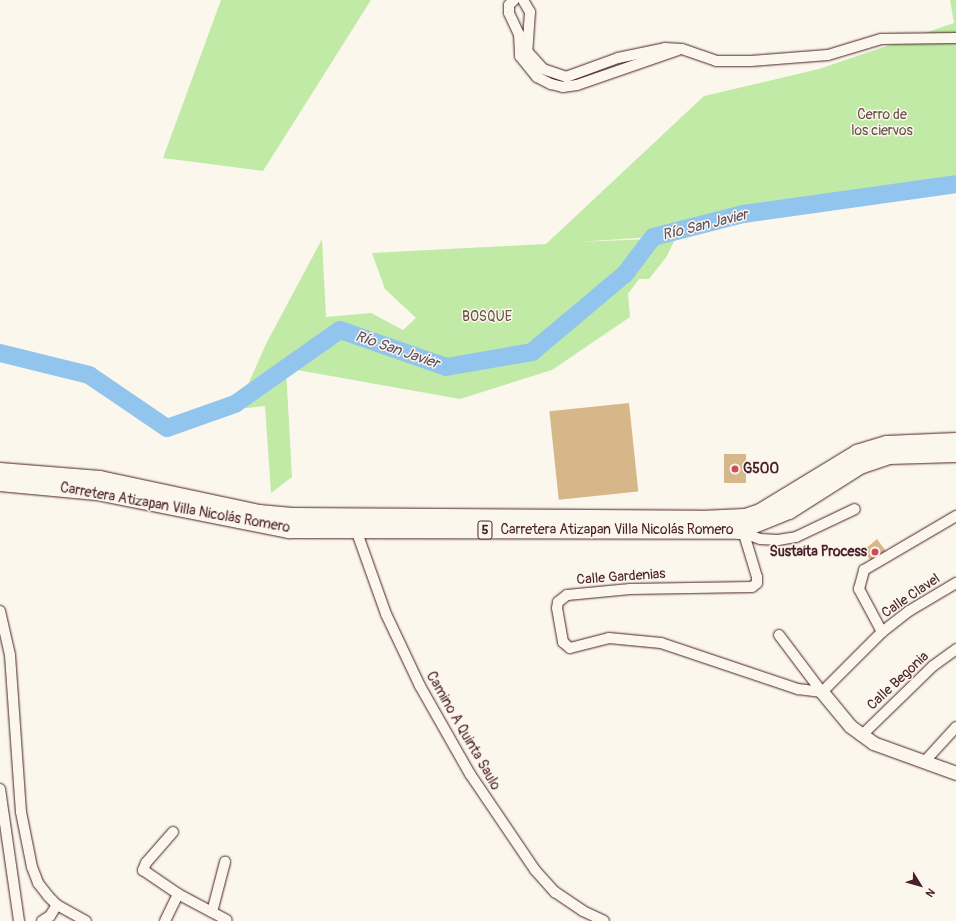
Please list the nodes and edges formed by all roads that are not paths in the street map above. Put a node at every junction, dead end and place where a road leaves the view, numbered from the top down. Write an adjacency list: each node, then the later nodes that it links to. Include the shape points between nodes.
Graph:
1 (514, 0): 4 (street, via 509,5 509,13 520,34 520,56 537,77 551,84 563,87 577,84)
2 (523, 0): 4 (street, via 530,12 527,51 543,69 555,75 577,75 618,58 665,48)
3 (956, 38): 4 (street, via 881,39 828,55 751,61 716,61)
4 (682, 49)
5 (956, 441): 11 (main road, Carretera Atizapan Villa Nicolás Romero / 5, via 887,444 857,453 783,500 745,517)
6 (956, 454): 12 (main road, Carretera Atizapan Villa Nicolás Romero / 5, via 888,456 860,466 789,511)
7 (0, 471): 11 (main road, Carretera Atizapan Villa Nicolás Romero / 5, via 100,479 259,513)
8 (0, 483): 11 (main road, Carretera Atizapan Villa Nicolás Romero / 5, via 97,492 289,530)
9 (855, 509): 12 (street, via 796,536 778,540)
10 (956, 516): 15 (street, via 864,570 860,589)
11 (354, 523): 12 (main road, Carretera Atizapan Villa Nicolás Romero / 5); 34 (street, Camino A Quinta Saulo, via 386,614 420,686 470,774 535,870 555,892 583,911)
12 (741, 533): 18 (street, Calle Gardenias, via 757,582 752,587 637,589 567,595 561,597 557,608 564,642 570,648 609,638 660,643 798,689)
13 (956, 583): 15 (street, Calle Clavel, via 916,607)
14 (0, 611): 27 (street, via 10,656 16,758 26,845 38,883)
15 (882, 632): 18 (street, Calle Clavel)
16 (779, 635): 18 (street)
17 (956, 649): 20 (street, Calle Begonia, via 933,666)
18 (822, 692): 20 (street)
19 (956, 727): 21 (street)
20 (861, 736): 21 (street, via 873,743)
21 (925, 761): 22 (street)
22 (956, 773)
23 (0, 788): 31 (street)
24 (173, 832): 26 (street, via 143,870)
25 (225, 862): 28 (street)
26 (178, 894): 28 (street); 33 (street)
27 (57, 905): 29 (street); 32 (street)
28 (212, 912): 30 (street)
29 (50, 919)
30 (227, 920)
31 (19, 921)
32 (86, 921)
33 (165, 921)
34 (604, 921)

